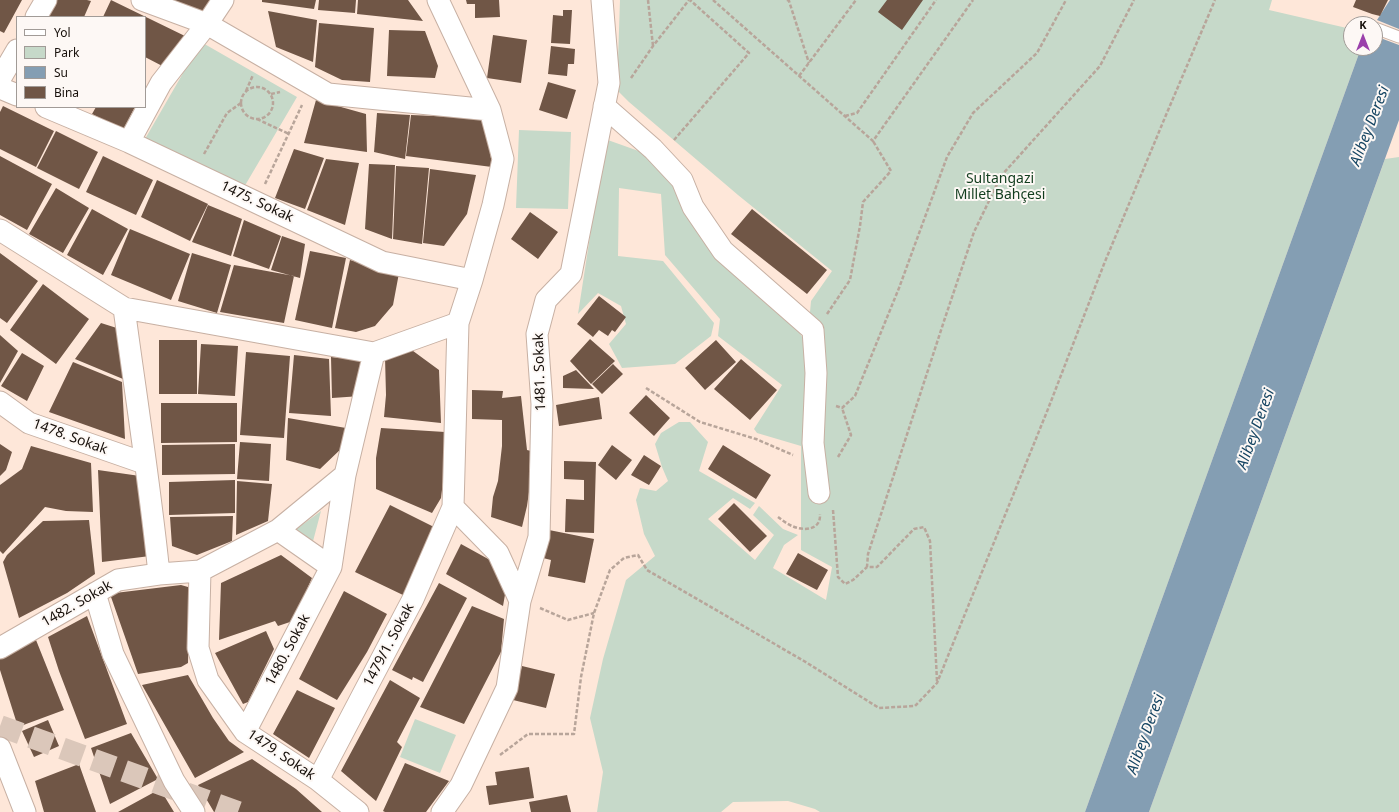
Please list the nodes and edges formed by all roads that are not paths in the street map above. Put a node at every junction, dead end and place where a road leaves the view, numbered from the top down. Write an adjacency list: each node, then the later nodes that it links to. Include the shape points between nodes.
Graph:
1 (46, 0): 6 (street)
2 (142, 0): 7 (street)
3 (223, 0): 7 (street)
4 (438, 0): 16 (street)
5 (602, 0): 14 (street, 1481. Sokak, via 618,83)
6 (37, 16)
7 (207, 24): 16 (street, via 328,94); 17 (street, via 161,83)
8 (1383, 31): 9 (lane)
9 (1399, 37)
10 (16, 52): 11 (street)
11 (0, 79)
12 (0, 88): 13 (street)
13 (16, 95)
14 (604, 106): 26 (street, via 653,149 682,180 693,207 723,251 813,330 816,373 813,429 815,459); 33 (street, 1481. Sokak, via 571,274 546,300 537,334 542,404 539,537)
15 (48, 108): 17 (street, 1475. Sokak)
16 (490, 110): 19 (street, via 503,159)
17 (129, 142): 19 (street, 1475. Sokak, via 382,262)
18 (0, 230): 20 (street)
19 (472, 280): 21 (street)
20 (124, 308): 22 (street); 24 (street)
21 (458, 323): 22 (street); 27 (street)
22 (374, 353): 25 (street, 1480. Sokak)
23 (0, 402): 24 (street, 1478. Sokak, via 29,423)
24 (144, 463): 31 (street)
25 (345, 475): 28 (street); 29 (street, 1480. Sokak)
26 (826, 500)
27 (453, 507): 33 (street, via 498,553); 37 (street, 1479/1. Sokak, via 413,599)
28 (278, 530): 29 (street); 30 (street)
29 (331, 567): 35 (street, 1480. Sokak)
30 (200, 571): 31 (street, 1482. Sokak); 35 (street, 1479. Sokak, via 198,648 208,680)
31 (159, 574): 32 (street, 1482. Sokak, via 118,580)
32 (95, 593): 34 (street, 1482. Sokak); 39 (street, via 113,654 174,781)
33 (520, 601): 41 (street, 1481. Sokak, via 508,688 462,785)
34 (0, 648)
35 (245, 732): 37 (street, 1479. Sokak)
36 (0, 748): 38 (street)
37 (318, 780): 40 (street, 1479. Sokak)
38 (25, 812)
39 (194, 812)
40 (358, 812)
41 (442, 812)

